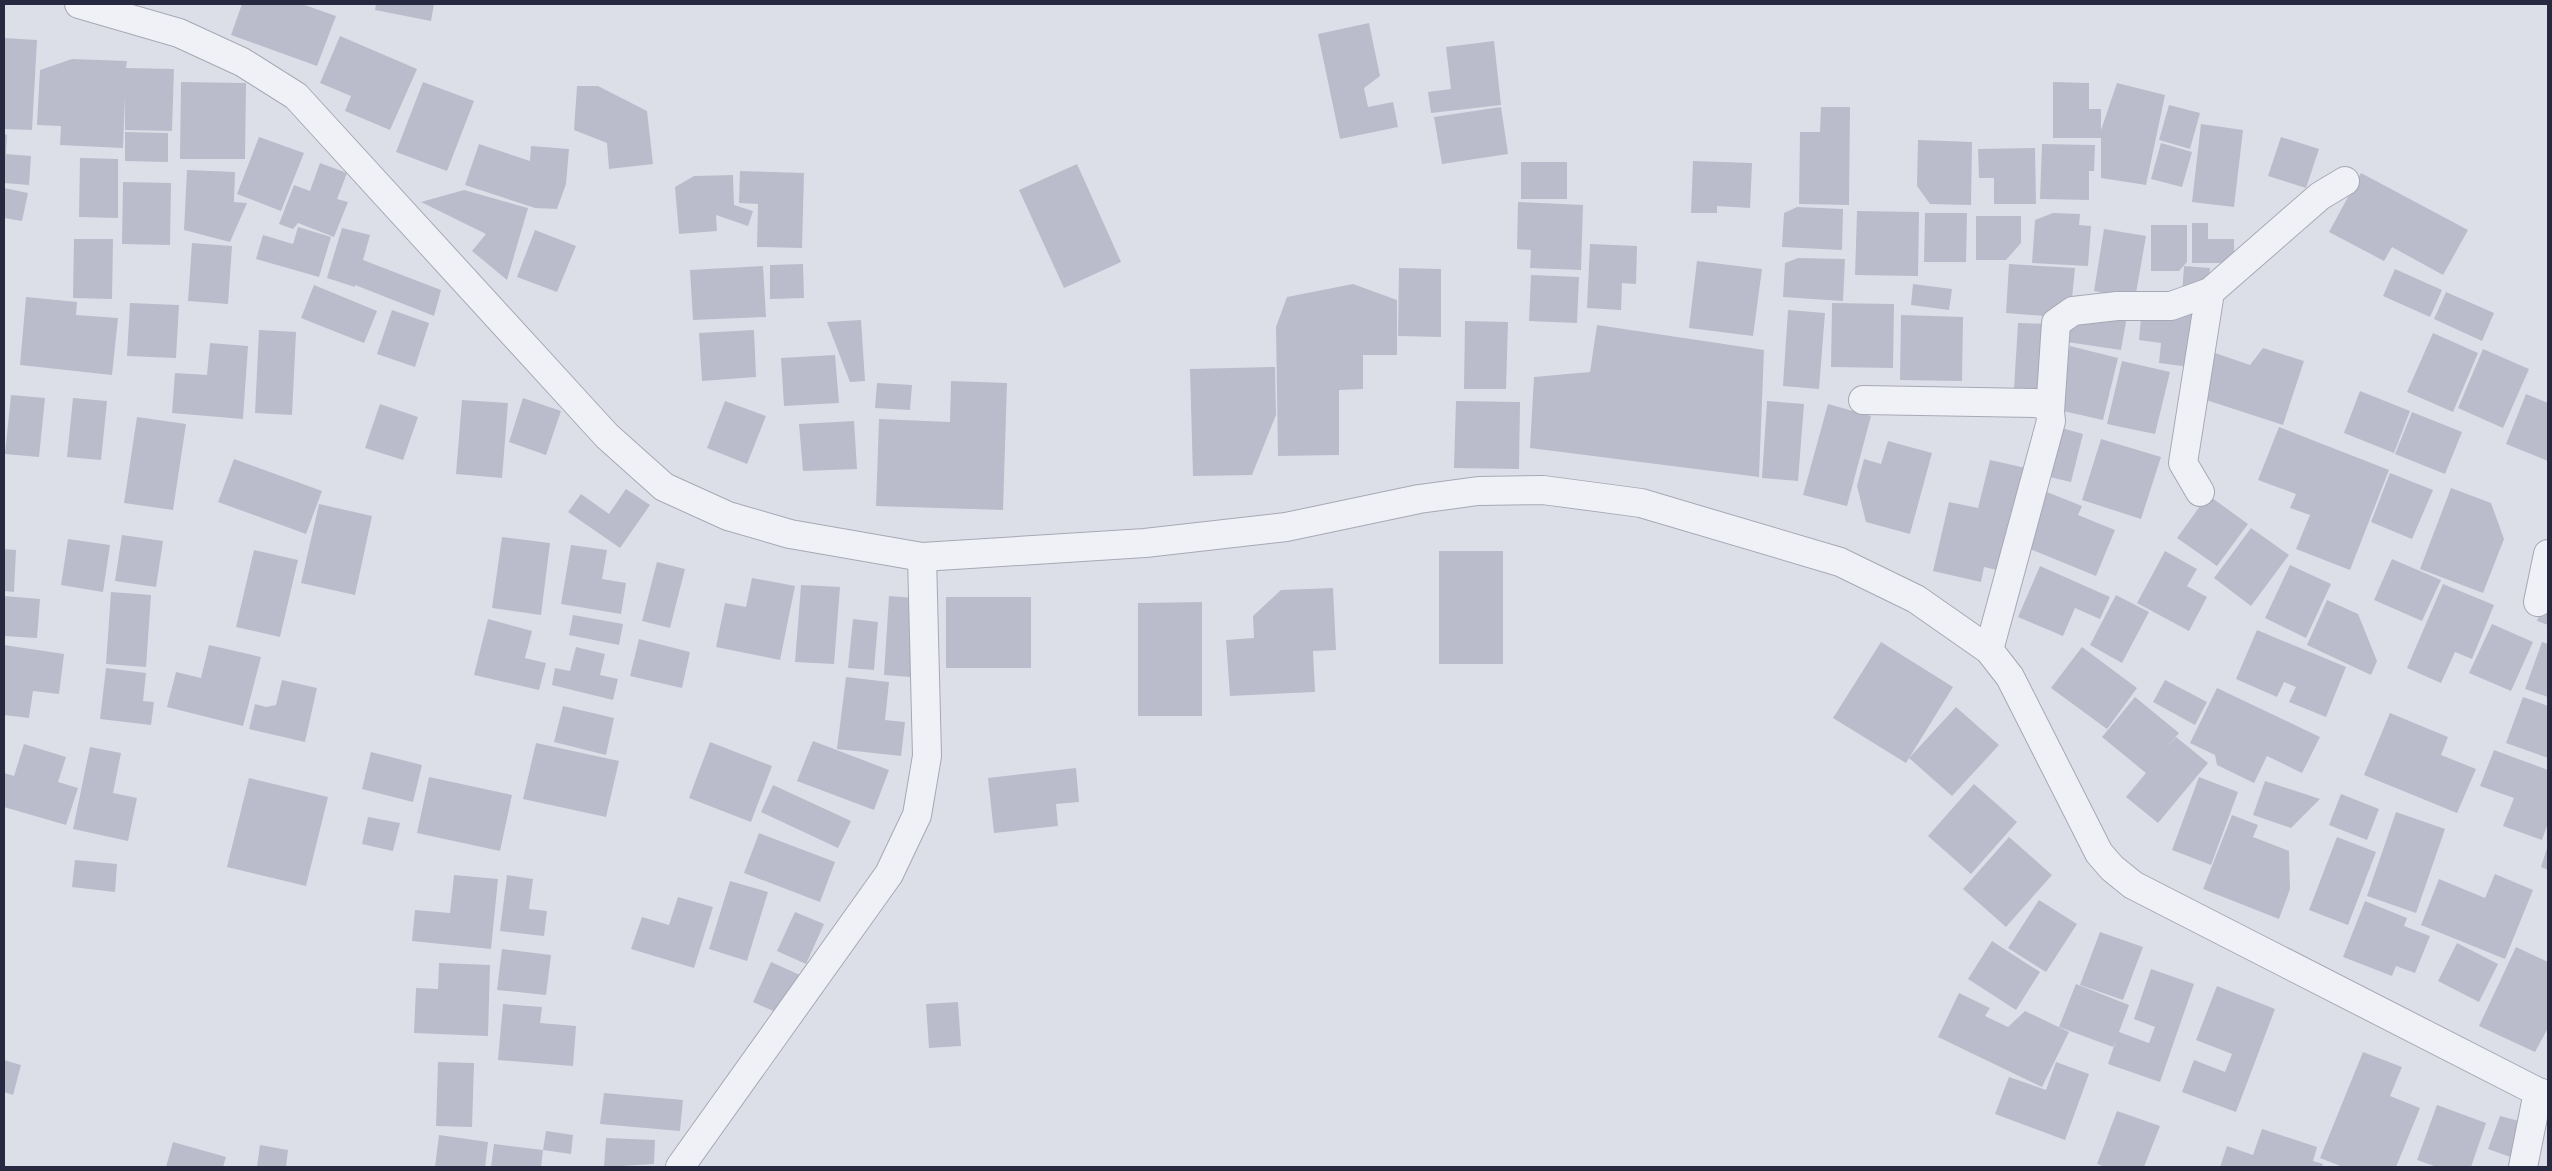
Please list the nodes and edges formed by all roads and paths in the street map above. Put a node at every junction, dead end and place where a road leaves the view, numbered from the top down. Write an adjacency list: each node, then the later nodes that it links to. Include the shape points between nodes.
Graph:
1 (79, 4): 8 (street, via 178,33 242,62 296,96 607,436 664,487 728,516 790,534)
2 (2344, 181): 3 (street, via 2320,196)
3 (2210, 292): 5 (street, via 2171,306 2117,306 2073,311 2056,323); 6 (street, via 2183,463)
4 (1863, 400): 5 (street, via 2035,403 2046,405)
5 (2050, 412): 10 (street, via 2051,421)
6 (2200, 492)
7 (2548, 554): 9 (street)
8 (922, 557): 10 (street, via 1145,543 1286,527 1419,499 1478,491 1542,490 1641,504 1840,562 1916,598); 12 (street, via 927,756 917,815 889,874)
9 (2538, 602)
10 (1989, 650): 11 (street, via 2010,677 2099,853 2133,885)
11 (2543, 1094): 13 (street)
12 (680, 1167)
13 (2523, 1167)

